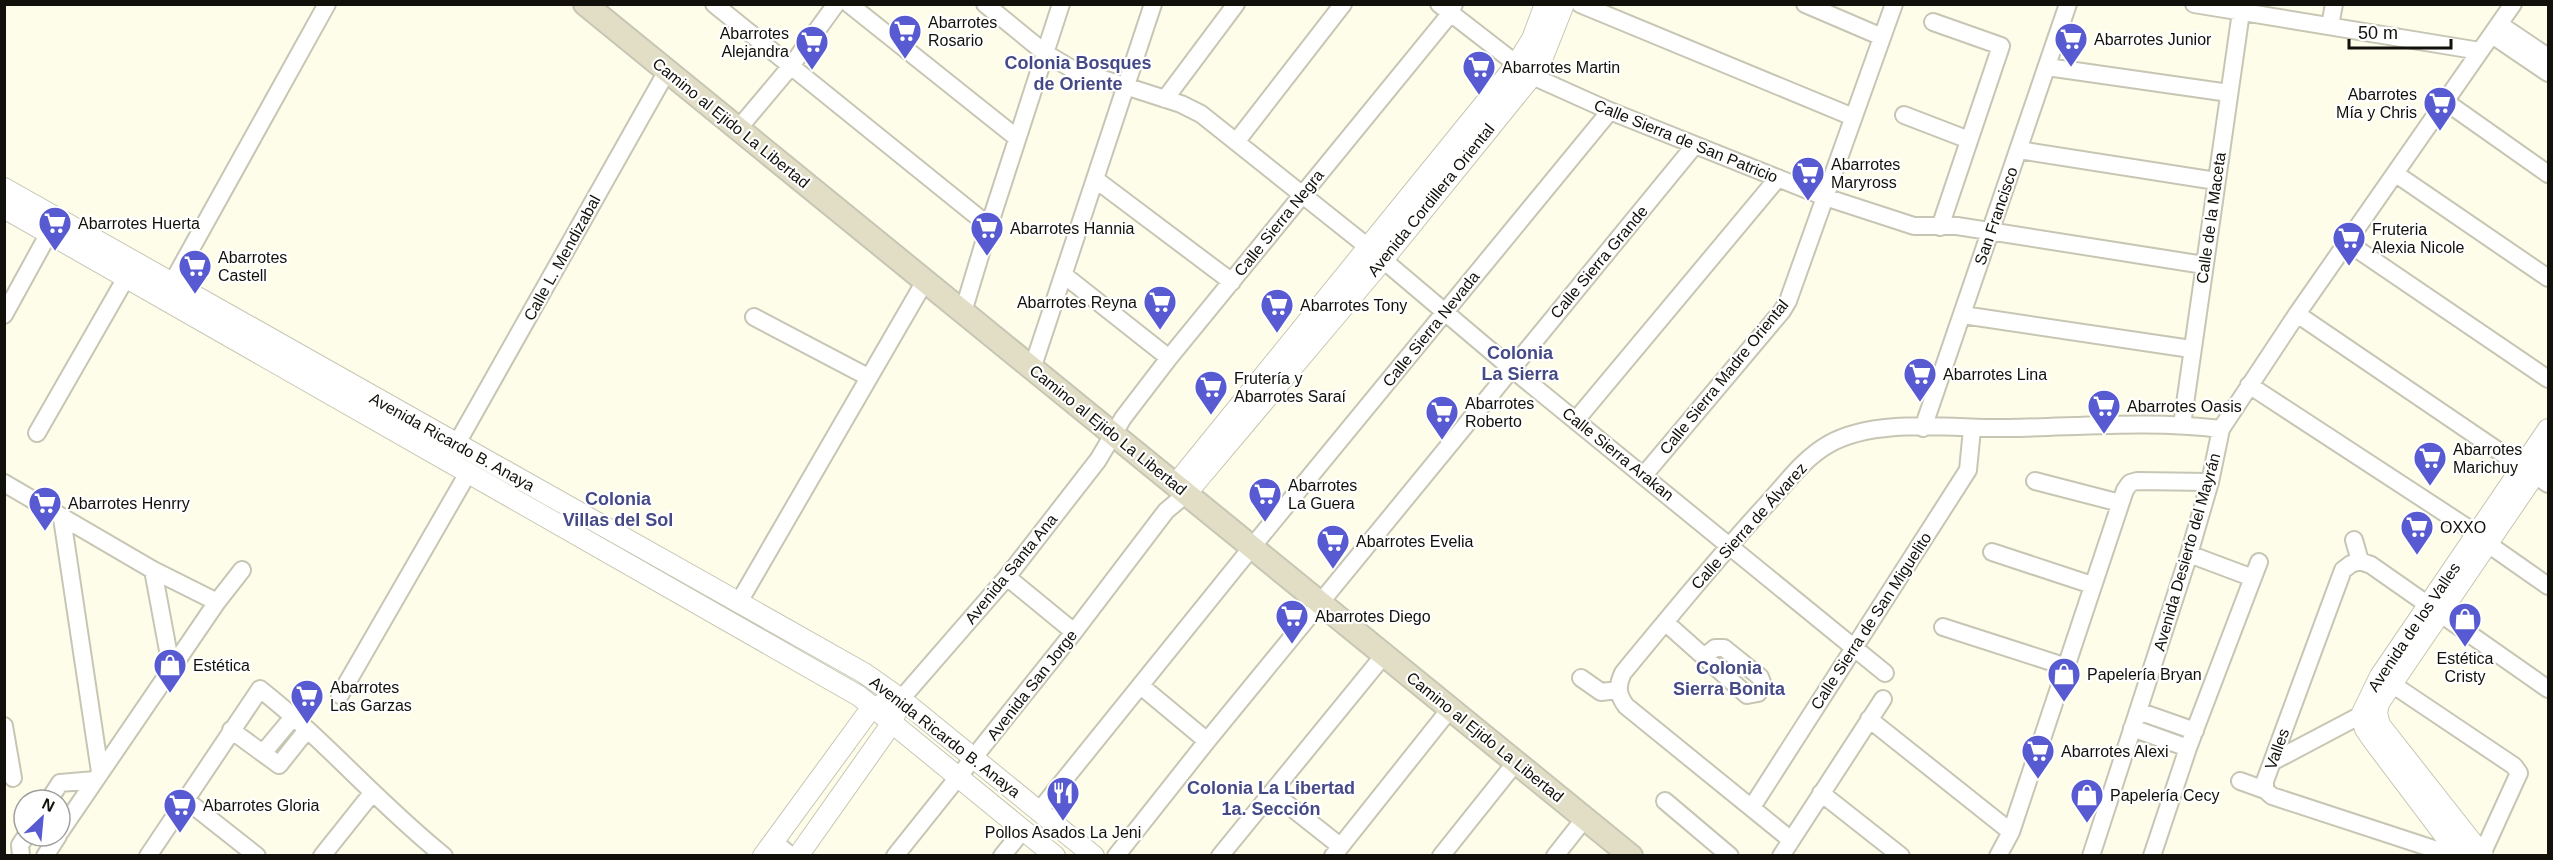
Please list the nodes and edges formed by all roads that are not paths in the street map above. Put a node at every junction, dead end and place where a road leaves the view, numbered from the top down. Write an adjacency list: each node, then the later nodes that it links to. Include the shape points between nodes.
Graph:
1 (327, 4): 69 (street)
2 (585, 4): 31 (main road, Camino al Ejido La Libertad)
3 (714, 4): 29 (street)
4 (836, 4): 29 (street)
5 (849, 4): 42 (street)
6 (985, 4): 27 (street, Calle Sierra Arakan)
7 (1062, 4): 27 (street)
8 (1154, 4): 34 (street)
9 (1236, 4): 36 (street)
10 (1342, 4): 44 (street)
11 (1545, 4): 32 (street, Avenida Cordillera Oriental, via 1529,45)
12 (1564, 4): 32 (street, Avenida Cordillera Oriental, via 1541,62)
13 (1580, 4): 40 (street)
14 (1805, 4): 25 (street)
15 (1894, 4): 25 (street, Calle Sierra Madre Oriental)
16 (2068, 4): 30 (street, San Francisco)
17 (2194, 4): 21 (street)
18 (2334, 4): 23 (street)
19 (2513, 4): 24 (street, Avenida Desierto del Mayrán)
20 (1448, 8): 32 (street, Calle Sierra de San Patricio); 53 (street, Calle Sierra Negra)
21 (2241, 12): 23 (street); 35 (street, Calle de la Maceta)
22 (1933, 22): 43 (street, via 2001,46)
23 (2330, 26): 26 (street)
24 (2495, 29): 26 (street, Avenida Desierto del Mayrán); 28 (street); 33 (street)
25 (1882, 37): 40 (street, Calle Sierra Madre Oriental)
26 (2480, 51): 37 (street, Avenida Desierto del Mayrán)
27 (1045, 53): 34 (street, Calle Sierra Arakan, via 1072,69); 42 (street)
28 (2548, 57)
29 (791, 66): 41 (street); 56 (street)
30 (2047, 67): 35 (street); 46 (street, San Francisco)
31 (667, 71): 41 (main road, Camino al Ejido La Libertad); 92 (street, Calle L. Mendizabal)
32 (1524, 71): 38 (street, Calle Sierra de San Patricio); 61 (street, Avenida Cordillera Oriental); 62 (street, Avenida Cordillera Oriental)
33 (2548, 73)
34 (1127, 87): 36 (street, Calle Sierra Arakan); 50 (street)
35 (2229, 93): 51 (street, Calle de la Maceta)
36 (1165, 99): 44 (street, Calle Sierra Arakan, via 1201,114)
37 (2446, 102): 47 (street, Avenida Desierto del Mayrán); 48 (street)
38 (1610, 111): 45 (street, Calle Sierra de San Patricio); 71 (street, Calle Sierra Nevada)
39 (1904, 115): 43 (street)
40 (1853, 117): 54 (street, Calle Sierra Madre Oriental)
41 (738, 129): 67 (main road, Camino al Ejido La Libertad)
42 (1017, 138): 56 (street)
43 (1969, 140): 57 (street)
44 (1236, 142): 53 (street, Calle Sierra Arakan)
45 (1695, 145): 49 (street, Calle Sierra de San Patricio); 79 (street, Calle Sierra Grande)
46 (2019, 150): 51 (street); 58 (street, San Francisco)
47 (2396, 174): 60 (street, Avenida Desierto del Mayrán); 66 (street)
48 (2548, 174)
49 (1778, 178): 54 (street, Calle Sierra de San Patricio); 84 (street)
50 (1095, 179): 64 (street); 68 (street)
51 (2216, 181): 63 (street, Calle de la Maceta)
52 (4, 188): 69 (street, Avenida Ricardo B. Anaya)
53 (1302, 194): 61 (street, Calle Sierra Arakan); 68 (street, Calle Sierra Negra)
54 (1825, 197): 57 (street, Calle Sierra de San Patricio, via 1914,226); 95 (street, Calle Sierra Madre Oriental, via 1794,290 1782,311)
55 (4, 208): 59 (street, Avenida Ricardo B. Anaya)
56 (988, 226): 70 (street)
57 (1940, 227): 58 (street, Calle Sierra de San Patricio)
58 (1991, 232): 63 (street, Calle Sierra de San Patricio); 74 (street, San Francisco)
59 (49, 233): 65 (street, Avenida Ricardo B. Anaya); 73 (street)
60 (2349, 243): 72 (street, Avenida Desierto del Mayrán); 82 (street)
61 (1368, 248): 62 (street, Calle Sierra Arakan); 100 (street, Avenida Cordillera Oriental)
62 (1383, 260): 71 (street, Calle Sierra Arakan); 100 (street, Avenida Cordillera Oriental)
63 (2204, 265): 76 (street, Calle de la Maceta)
64 (1064, 275): 77 (street); 80 (street)
65 (127, 276): 69 (street, Avenida Ricardo B. Anaya); 90 (street)
66 (2548, 278)
67 (925, 281): 70 (main road, Camino al Ejido La Libertad); 81 (street)
68 (1232, 282): 77 (street, Calle Sierra Negra)
69 (168, 290): 78 (street, Avenida Ricardo B. Anaya)
70 (963, 312): 80 (main road, Camino al Ejido La Libertad)
71 (1445, 312): 79 (street, Calle Sierra Arakan); 106 (street, Calle Sierra Nevada)
72 (2297, 314): 83 (street, Avenida Desierto del Mayrán); 96 (street)
73 (4, 315)
74 (1963, 315): 76 (street); 86 (street, San Francisco)
75 (753, 317): 81 (street)
76 (2191, 348): 85 (street, Calle de la Maceta)
77 (1169, 358): 91 (street, Calle Sierra Negra)
78 (304, 367): 92 (street, Avenida Ricardo B. Anaya); 94 (street, Avenida Ricardo B. Anaya)
79 (1511, 368): 84 (street, Calle Sierra Arakan); 119 (street, Calle Sierra Grande)
80 (1032, 369): 91 (main road, Camino al Ejido La Libertad)
81 (868, 377): 118 (street)
82 (2548, 380)
83 (2249, 385): 88 (street, Avenida Desierto del Mayrán); 103 (street)
84 (1576, 420): 95 (street, Calle Sierra Arakan)
85 (2182, 424): 87 (street, Calle Sierra de Álvarez); 88 (street, Calle Sierra de Álvarez)
86 (1923, 428): 87 (street, Calle Sierra de Álvarez); 105 (street, Calle Sierra de Álvarez, via 1851,434 1828,444 1808,459)
87 (1972, 429): 124 (street, Calle Sierra de San Miguelito, via 1968,470)
88 (2221, 429): 98 (street, Avenida Desierto del Mayrán)
89 (2548, 429): 96 (street, Avenida de los Valles)
90 (37, 433)
91 (1113, 435): 100 (main road, Camino al Ejido La Libertad); 113 (street, Avenida Santa Ana)
92 (456, 445): 118 (street, Avenida Ricardo B. Anaya)
93 (2548, 454): 96 (street, Avenida de los Valles)
94 (468, 473): 135 (street); 138 (street, Avenida Ricardo B. Anaya, via 844,687)
95 (1644, 475): 105 (street, Calle Sierra Arakan)
96 (2535, 475): 103 (street, Avenida de los Valles)
97 (2035, 481): 101 (street)
98 (2210, 482): 101 (street, via 2130,483); 108 (street, Avenida Desierto del Mayrán)
99 (4, 483): 102 (street)
100 (1181, 489): 106 (main road, Camino al Ejido La Libertad); 123 (street, Avenida San Jorge)
101 (2120, 504): 115 (street)
102 (62, 518): 111 (street); 156 (street)
103 (2483, 539): 116 (street); 120 (street, Avenida de los Valles)
104 (2354, 540): 109 (street)
105 (1729, 546): 121 (street, Calle Sierra de Álvarez); 124 (street, Calle Sierra Arakan)
106 (1252, 547): 119 (main road, Camino al Ejido La Libertad); 132 (street, Calle Sierra Nevada)
107 (1992, 552): 115 (street)
108 (2189, 554): 114 (street); 140 (street, Avenida Desierto del Mayrán)
109 (2360, 561): 120 (street); 155 (street, Valles, via 2343,570)
110 (2259, 562): 114 (street)
111 (153, 570): 117 (street); 128 (street)
112 (242, 570): 117 (street)
113 (1007, 577): 123 (street); 136 (street, Avenida Santa Ana)
114 (2253, 578): 149 (street)
115 (2092, 585): 127 (street)
116 (2548, 585)
117 (217, 602): 128 (street)
118 (739, 602): 136 (street, Avenida Ricardo B. Anaya, via 864,673)
119 (1320, 603): 125 (main road, Camino al Ejido La Libertad); 150 (street, Calle Sierra Grande)
120 (2435, 610): 131 (street, Avenida de los Valles); 133 (street)
121 (1665, 622): 126 (street); 134 (street, Calle Sierra de Álvarez, via 1623,673)
122 (1943, 627): 127 (street)
123 (1074, 632): 153 (street, Avenida San Jorge)
124 (1854, 648): 129 (street, Calle Sierra Arakan); 167 (street, Calle Sierra de San Miguelito)
125 (1384, 655): 139 (main road, Camino al Ejido La Libertad); 163 (street)
126 (1705, 656)
127 (2064, 666): 172 (street)
128 (172, 672): 156 (street)
129 (1885, 673)
130 (1581, 678): 134 (street, via 1601,692)
131 (2386, 680): 141 (street, Avenida de los Valles); 178 (street, Avenida de los Valles, via 2519,773)
132 (1142, 686): 150 (street); 168 (street, Calle Sierra Nevada)
133 (2548, 689)
134 (1618, 690): 167 (street, via 1626,706)
135 (340, 695)
136 (901, 699): 138 (street); 144 (street, Avenida Santa Ana); 153 (street, Avenida Ricardo B. Anaya)
137 (1883, 699): 143 (street)
138 (872, 707): 144 (street, Avenida Ricardo B. Anaya); 174 (street)
139 (1450, 709): 154 (main road, Camino al Ejido La Libertad); 176 (street)
140 (2138, 711): 146 (street, Avenida Desierto del Mayrán); 149 (street)
141 (2369, 714): 155 (street); 177 (street, via 2365,729); 178 (street, Avenida de los Valles)
142 (294, 716): 147 (street, via 260,689); 148 (street); 152 (street)
143 (1869, 719): 164 (street); 172 (street)
144 (892, 723): 157 (street, Avenida Ricardo B. Anaya); 184 (street, Avenida Santa Ana)
145 (4, 726): 158 (street)
146 (2132, 728): 151 (street); 198 (street, Avenida Desierto del Mayrán)
147 (231, 730): 152 (street); 165 (street)
148 (306, 731): 152 (street, via 279,765); 162 (street)
149 (2195, 731): 151 (street)
150 (1207, 741): 189 (street, Calle Sierra Grande)
151 (2188, 748): 199 (street)
152 (263, 753)
153 (974, 758): 157 (street, Avenida San Jorge); 168 (street, Avenida Ricardo B. Anaya)
154 (1516, 762): 170 (main road, Camino al Ejido La Libertad); 191 (street)
155 (2272, 762): 161 (street, Valles)
156 (97, 776): 160 (street, via 60,783); 169 (street)
157 (959, 777): 171 (street, Avenida Ricardo B. Anaya); 185 (street, Avenida San Jorge)
158 (13, 778)
159 (2240, 782): 161 (street)
160 (57, 788)
161 (2265, 790): 177 (street, Valles, via 2272,796 2440,851)
162 (373, 792): 175 (street); 181 (street)
163 (1272, 792): 176 (street); 190 (street)
164 (1821, 793): 173 (street); 196 (street)
165 (186, 800): 179 (street); 180 (street)
166 (1665, 801): 194 (street)
167 (1752, 807): 173 (street)
168 (1039, 811): 188 (street, Avenida Ricardo B. Anaya)
169 (72, 814)
170 (1585, 818): 192 (street); 193 (main road, Camino al Ejido La Libertad)
171 (1023, 830): 186 (street); 187 (street, Avenida Ricardo B. Anaya)
172 (2011, 832): 197 (street)
173 (1791, 840): 195 (street)
174 (768, 848): 183 (street)
175 (425, 850): 182 (street)
176 (1336, 851)
177 (2459, 853)
178 (2483, 854)
179 (148, 855)
180 (257, 855)
181 (322, 855)
182 (444, 855)
183 (791, 855)
184 (798, 855)
185 (895, 855)
186 (1002, 855)
187 (1055, 855)
188 (1094, 855)
189 (1116, 855)
190 (1220, 855)
191 (1441, 855)
192 (1555, 855)
193 (1631, 855)
194 (1730, 855)
195 (1781, 855)
196 (1901, 855)
197 (1998, 855)
198 (2091, 855)
199 (2152, 855)

